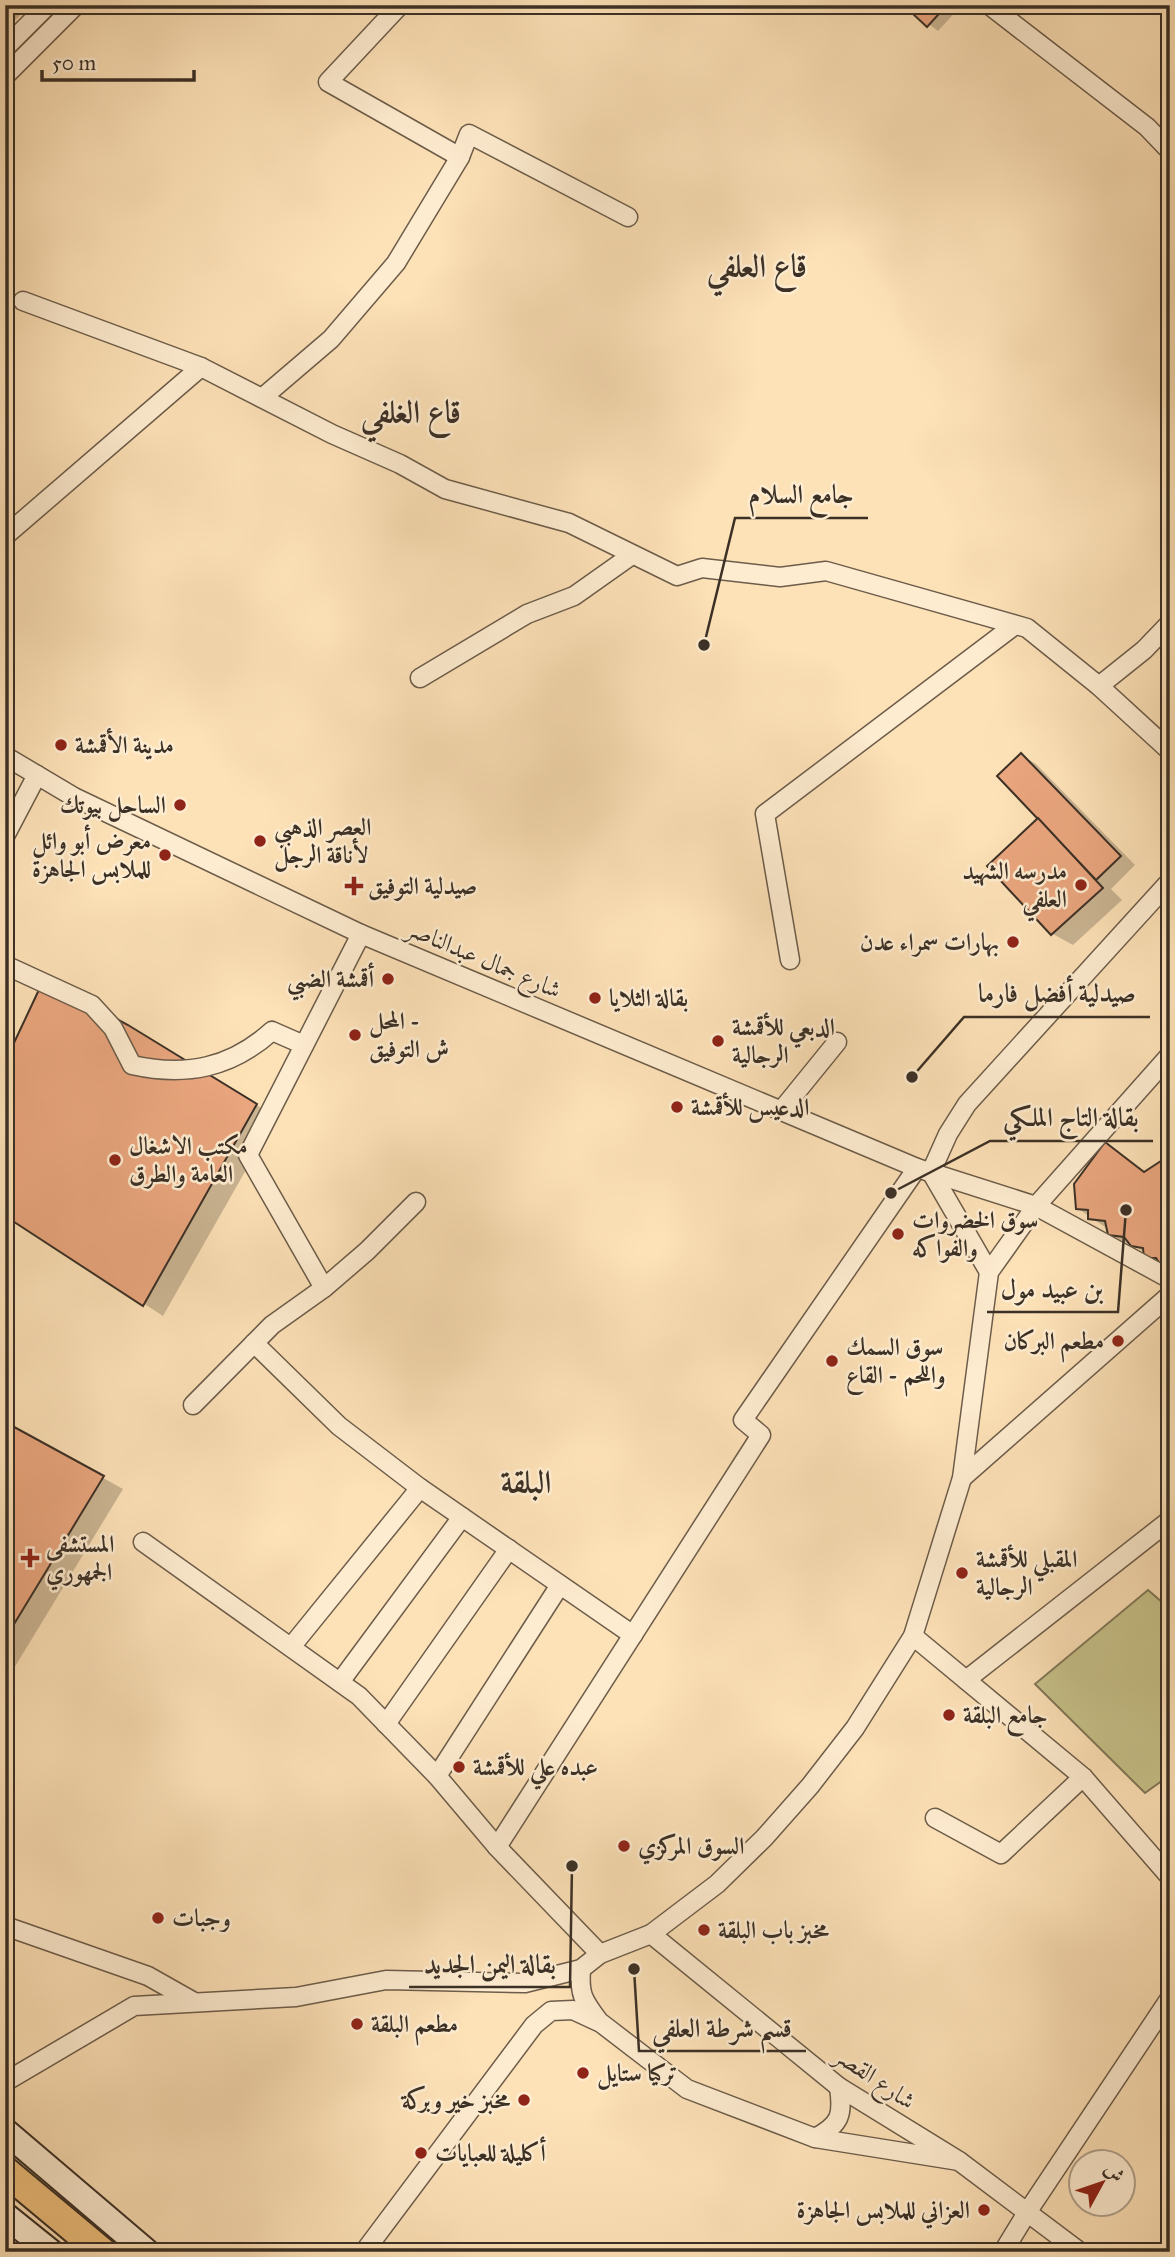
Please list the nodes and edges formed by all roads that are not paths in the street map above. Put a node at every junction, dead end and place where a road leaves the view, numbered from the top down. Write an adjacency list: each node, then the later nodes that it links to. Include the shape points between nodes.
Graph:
1 (48, 5): 5 (street)
2 (76, 5): 6 (street)
3 (400, 5): 8 (street, via 328,82)
4 (989, 5): 7 (street, via 1147,127)
5 (5, 48)
6 (5, 76)
7 (1170, 151)
8 (460, 157): 9 (street, via 469,134); 12 (street, via 396,264 331,339)
9 (628, 217)
10 (23, 301): 11 (street)
11 (201, 367): 12 (street); 13 (street)
12 (262, 398): 14 (street, via 445,489 569,523)
13 (5, 536)
14 (632, 555): 15 (street, via 677,576 702,568 780,577 826,571); 17 (street, via 574,596 527,614)
15 (1015, 625): 18 (street, via 1027,628); 25 (street, via 765,814)
16 (1169, 627): 18 (street)
17 (420, 678)
18 (1099, 686): 19 (street)
19 (1170, 751)
20 (5, 756): 21 (street, شارع جمال عبدالناصر)
21 (37, 775): 22 (street); 24 (street, شارع جمال عبدالناصر)
22 (5, 836)
23 (1170, 881): 31 (street, via 967,1104)
24 (361, 934): 28 (street); 30 (street, شارع جمال عبدالناصر)
25 (790, 960)
26 (5, 965): 28 (street, via 92,1005 113,1028 132,1065 197,1070 253,1049 272,1031)
27 (837, 1042): 30 (street)
28 (304, 1045): 36 (street, via 248,1155)
29 (1170, 1055): 33 (street)
30 (781, 1111): 31 (street, شارع جمال عبدالناصر)
31 (924, 1170): 33 (street, شارع جمال عبدالناصر); 34 (street); 47 (street, via 743,1420 761,1435)
32 (416, 1202): 36 (street)
33 (1036, 1206): 34 (street); 35 (street, شارع جمال عبدالناصر)
34 (989, 1272): 40 (street)
35 (1170, 1279)
36 (324, 1288): 38 (street)
37 (1170, 1295): 40 (street)
38 (254, 1343): 39 (street); 41 (street, via 339,1426)
39 (193, 1405)
40 (962, 1478): 48 (street)
41 (420, 1488): 42 (street); 49 (street)
42 (462, 1517): 45 (street); 51 (street)
43 (1170, 1520): 50 (street)
44 (143, 1542): 49 (street)
45 (509, 1549): 46 (street); 52 (street)
46 (560, 1585): 47 (street); 53 (street)
47 (633, 1635): 56 (street)
48 (913, 1636): 50 (street); 59 (street, via 855,1728 801,1796 717,1884)
49 (291, 1647): 51 (street)
50 (966, 1680): 54 (street)
51 (340, 1682): 52 (street)
52 (386, 1724): 53 (street)
53 (436, 1776): 56 (street)
54 (1083, 1777): 55 (street, via 1000,1854); 57 (street)
55 (935, 1818)
56 (497, 1847): 60 (street)
57 (1170, 1877)
58 (5, 1926): 63 (street, via 148,1976)
59 (651, 1934): 60 (street); 66 (street, شارع القصر)
60 (600, 1954): 61 (street)
61 (581, 1969): 63 (street, via 525,1983 386,1980 296,1997); 64 (street, via 579,1989)
62 (1170, 1998): 72 (street)
63 (194, 2002): 65 (street, via 134,2006)
64 (601, 2023): 68 (street, via 687,2089); 78 (street, via 573,2010 551,2011 534,2025)
65 (5, 2082)
66 (839, 2087): 68 (street, via 840,2117); 69 (street, شارع القصر)
67 (5, 2132): 77 (main road)
68 (815, 2138): 69 (street)
69 (959, 2161): 72 (street, شارع القصر)
70 (5, 2171): 76 (main road)
71 (5, 2195): 75 (main road)
72 (1028, 2211): 79 (street); 80 (street, شارع القصر)
73 (5, 2215): 74 (main road)
74 (51, 2252)
75 (75, 2252)
76 (102, 2252)
77 (147, 2252)
78 (364, 2252)
79 (1003, 2252)
80 (1080, 2252)

